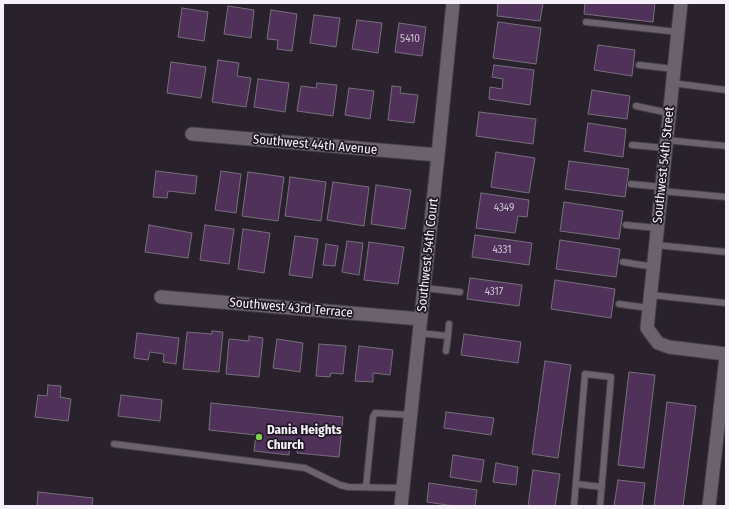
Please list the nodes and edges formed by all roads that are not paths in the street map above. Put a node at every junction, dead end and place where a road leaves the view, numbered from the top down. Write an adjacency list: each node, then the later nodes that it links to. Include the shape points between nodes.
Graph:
1 (453, 3): 15 (street, Southwest 54th Court)
2 (680, 3): 4 (street, Southwest 54th Street)
3 (586, 22): 4 (lane)
4 (678, 32): 6 (street, Southwest 54th Street)
5 (640, 65): 6 (lane)
6 (674, 69): 7 (street, Southwest 54th Street)
7 (672, 83): 8 (lane); 10 (street, Southwest 54th Street)
8 (726, 90)
9 (636, 106): 10 (lane)
10 (669, 113): 12 (street, Southwest 54th Street)
11 (192, 134): 15 (street, Southwest 44th Avenue)
12 (666, 144): 13 (lane); 14 (lane); 17 (street, Southwest 54th Street)
13 (632, 145)
14 (726, 146)
15 (438, 155): 25 (street, Southwest 54th Court)
16 (631, 184): 17 (lane)
17 (661, 189): 18 (lane); 20 (street, Southwest 54th Street)
18 (726, 196)
19 (626, 224): 20 (lane)
20 (657, 228): 21 (street, Southwest 54th Street)
21 (656, 245): 22 (lane); 24 (street, Southwest 54th Street)
22 (726, 252)
23 (623, 262): 24 (lane)
24 (654, 267): 28 (street, Southwest 54th Street)
25 (424, 288): 26 (lane); 31 (street, Southwest 54th Court)
26 (460, 292)
27 (161, 297): 31 (street, Southwest 43rd Terrace)
28 (650, 301): 29 (lane); 30 (lane); 36 (street, Southwest 54th Street, via 647,328 658,343 669,347)
29 (726, 303)
30 (619, 304)
31 (421, 319): 33 (street, Southwest 54th Court)
32 (449, 324): 34 (lane)
33 (419, 333): 34 (lane); 38 (street, Southwest 54th Court)
34 (448, 336): 35 (lane)
35 (446, 351)
36 (726, 354)
37 (726, 357): 47 (street)
38 (410, 415): 41 (lane, via 375,413 373,416); 43 (street, Southwest 54th Court)
39 (114, 444): 41 (lane, via 305,468 340,485)
40 (576, 484): 42 (lane); 42 (lane, via 585,374 611,377); 45 (lane)
41 (366, 487): 43 (lane)
42 (602, 487): 46 (lane)
43 (402, 488): 44 (street, Southwest 54th Court)
44 (400, 506)
45 (574, 506)
46 (600, 506)
47 (709, 506)

